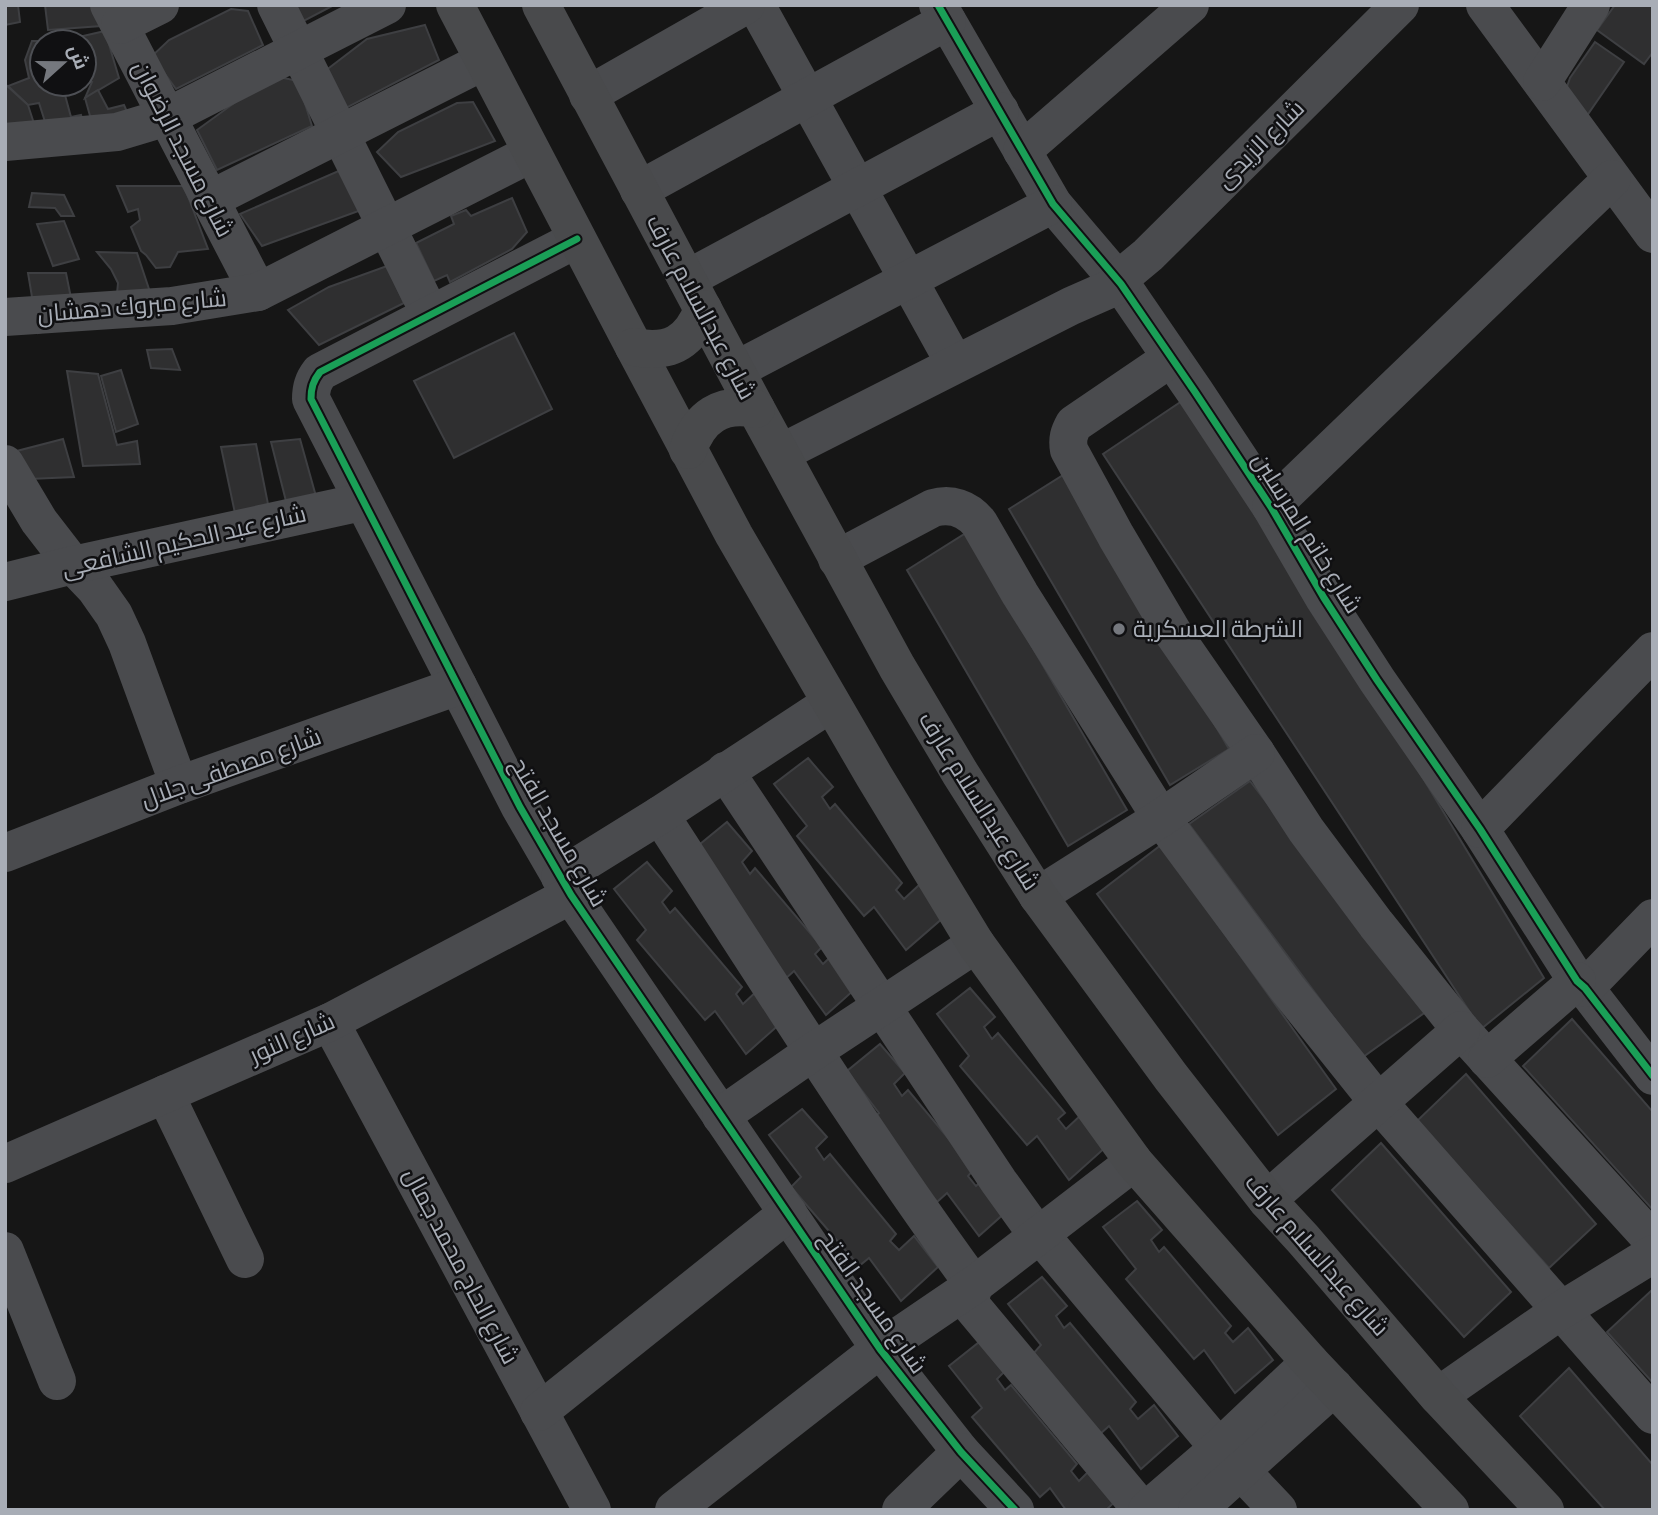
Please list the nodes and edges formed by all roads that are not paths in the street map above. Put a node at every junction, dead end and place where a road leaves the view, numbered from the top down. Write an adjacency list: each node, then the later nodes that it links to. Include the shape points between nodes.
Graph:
1 (160, 5): 13 (street)
2 (276, 5): 14 (street)
3 (387, 5): 14 (street)
4 (455, 5): 15 (main road)
5 (746, 5): 17 (street)
6 (757, 5): 18 (street)
7 (1190, 5): 23 (street)
8 (1400, 5): 34 (street, شارع الزيدى, via 1124,275)
9 (1485, 5): 16 (street)
10 (1591, 5): 16 (street)
11 (548, 8): 17 (main road, شارع عبدالسلام عارف)
12 (943, 13): 18 (street); 19 (street, شارع خاتم المرسلين)
13 (114, 15): 20 (street, شارع مسجد الرضوان)
14 (299, 50): 20 (street); 21 (street)
15 (484, 61): 21 (street); 24 (main road)
16 (1542, 82): 25 (street)
17 (589, 96): 27 (main road, شارع عبدالسلام عارف)
18 (808, 98): 26 (street); 27 (street)
19 (999, 111): 23 (street, شارع خاتم المرسلين); 26 (street)
20 (167, 117): 22 (street, via 117,132); 28 (street, شارع مسجد الرضوان)
21 (340, 133): 28 (street); 30 (street)
22 (5, 142)
23 (1022, 151): 29 (street, شارع خاتم المرسلين)
24 (532, 153): 30 (street, شارع مبروك دهشان); 32 (main road)
25 (1612, 179): 31 (street); 48 (street)
26 (858, 188): 33 (street); 36 (street)
27 (639, 190): 36 (main road, شارع عبدالسلام عارف)
28 (209, 200): 35 (street, شارع مسجد الرضوان)
29 (1053, 204): 33 (street); 34 (street, شارع خاتم المرسلين)
30 (387, 228): 35 (street, شارع مبروك دهشان); 37 (street)
31 (1653, 234)
32 (578, 239): 37 (street, شارع مسجد الفتح); 39 (main road)
33 (908, 280): 41 (street); 42 (street)
34 (1121, 284): 40 (street, شارع خاتم المرسلين); 41 (street)
35 (258, 292): 38 (street, شارع مبروك دهشان, via 172,306)
36 (695, 294): 39 (main road, via 697,323 688,335 663,349); 42 (main road, شارع عبدالسلام عارف)
37 (429, 314): 47 (street, شارع مسجد الفتح, via 328,367 314,380 311,399)
38 (5, 317)
39 (634, 347): 44 (main road)
40 (1171, 359): 48 (street, شارع خاتم المرسلين); 55 (street, via 1074,424 1067,440 1069,450 1175,636)
41 (955, 364): 45 (street)
42 (736, 370): 43 (main road, شارع عبدالسلام عارف)
43 (756, 409): 44 (main road, via 741,406 713,414 693,436); 45 (main road, شارع عبدالسلام عارف)
44 (688, 450): 54 (main road)
45 (781, 453): 49 (main road, شارع عبدالسلام عارف)
46 (5, 464): 50 (street, via 38,521)
47 (362, 502): 50 (street, شارع عبد الحكيم الشافعى); 53 (street, شارع مسجد الفتح)
48 (1271, 506): 60 (street, شارع خاتم المرسلين, via 1377,680)
49 (837, 559): 59 (street, via 933,508 953,506 972,514); 63 (main road, شارع عبدالسلام عارف, via 960,773)
50 (73, 565): 51 (street, شارع عبد الحكيم الشافعى); 57 (street, via 114,615)
51 (5, 582)
52 (1653, 651): 60 (street)
53 (458, 686): 57 (street, شارع مصطفى جلال); 62 (street, شارع مسجد الفتح)
54 (831, 703): 56 (street, شارع النور); 65 (main road)
55 (1256, 753): 59 (street); 69 (street, via 1306,830)
56 (725, 771): 58 (street, شارع النور); 67 (street)
57 (179, 785): 61 (street, شارع مصطفى جلال)
58 (660, 815): 62 (street, شارع النور); 70 (street)
59 (1161, 818): 63 (street); 74 (street)
60 (1480, 829): 66 (street, شارع خاتم المرسلين)
61 (5, 853)
62 (565, 886): 68 (street, شارع النور); 75 (street, شارع مسجد الفتح)
63 (1038, 896): 78 (main road, شارع عبدالسلام عارف)
64 (1653, 918): 66 (street)
65 (976, 944): 67 (street); 76 (main road)
66 (1581, 984): 71 (street); 72 (street, شارع خاتم المرسلين)
67 (881, 1006): 70 (street); 80 (street)
68 (330, 1022): 73 (street, شارع النور); 91 (street, شارع الحاج محمد جمال)
69 (1461, 1030): 71 (street); 74 (street)
70 (814, 1051): 75 (street); 85 (street)
71 (1487, 1059): 81 (street)
72 (1653, 1076)
73 (166, 1094): 77 (street, شارع النور); 84 (street)
74 (1378, 1102): 78 (street); 86 (street)
75 (721, 1116): 79 (street, شارع مسجد الفتح)
76 (1134, 1162): 80 (street); 88 (main road)
77 (5, 1164)
78 (1267, 1200): 90 (main road, شارع عبدالسلام عارف)
79 (788, 1213): 87 (street, شارع مسجد الفتح); 91 (street)
80 (1038, 1236): 85 (street); 94 (street)
81 (1653, 1241)
82 (5, 1251): 89 (street)
83 (1653, 1254): 86 (street)
84 (246, 1259)
85 (974, 1285): 87 (street); 99 (street, via 969,1303)
86 (1560, 1311): 90 (street); 92 (street)
87 (880, 1349): 93 (street, شارع مسجد الفتح); 96 (street)
88 (1322, 1375): 94 (street); 103 (main road)
89 (57, 1381)
90 (1438, 1396): 104 (main road, شارع عبدالسلام عارف)
91 (539, 1412): 95 (street, شارع الحاج محمد جمال)
92 (1653, 1415)
93 (961, 1452): 97 (street); 98 (street, شارع مسجد الفتح)
94 (1230, 1459): 100 (street); 101 (street); 102 (street)
95 (592, 1510)
96 (674, 1510)
97 (901, 1510)
98 (1015, 1510)
99 (1142, 1510)
100 (1147, 1510)
101 (1197, 1510)
102 (1278, 1510)
103 (1450, 1510)
104 (1545, 1510)

